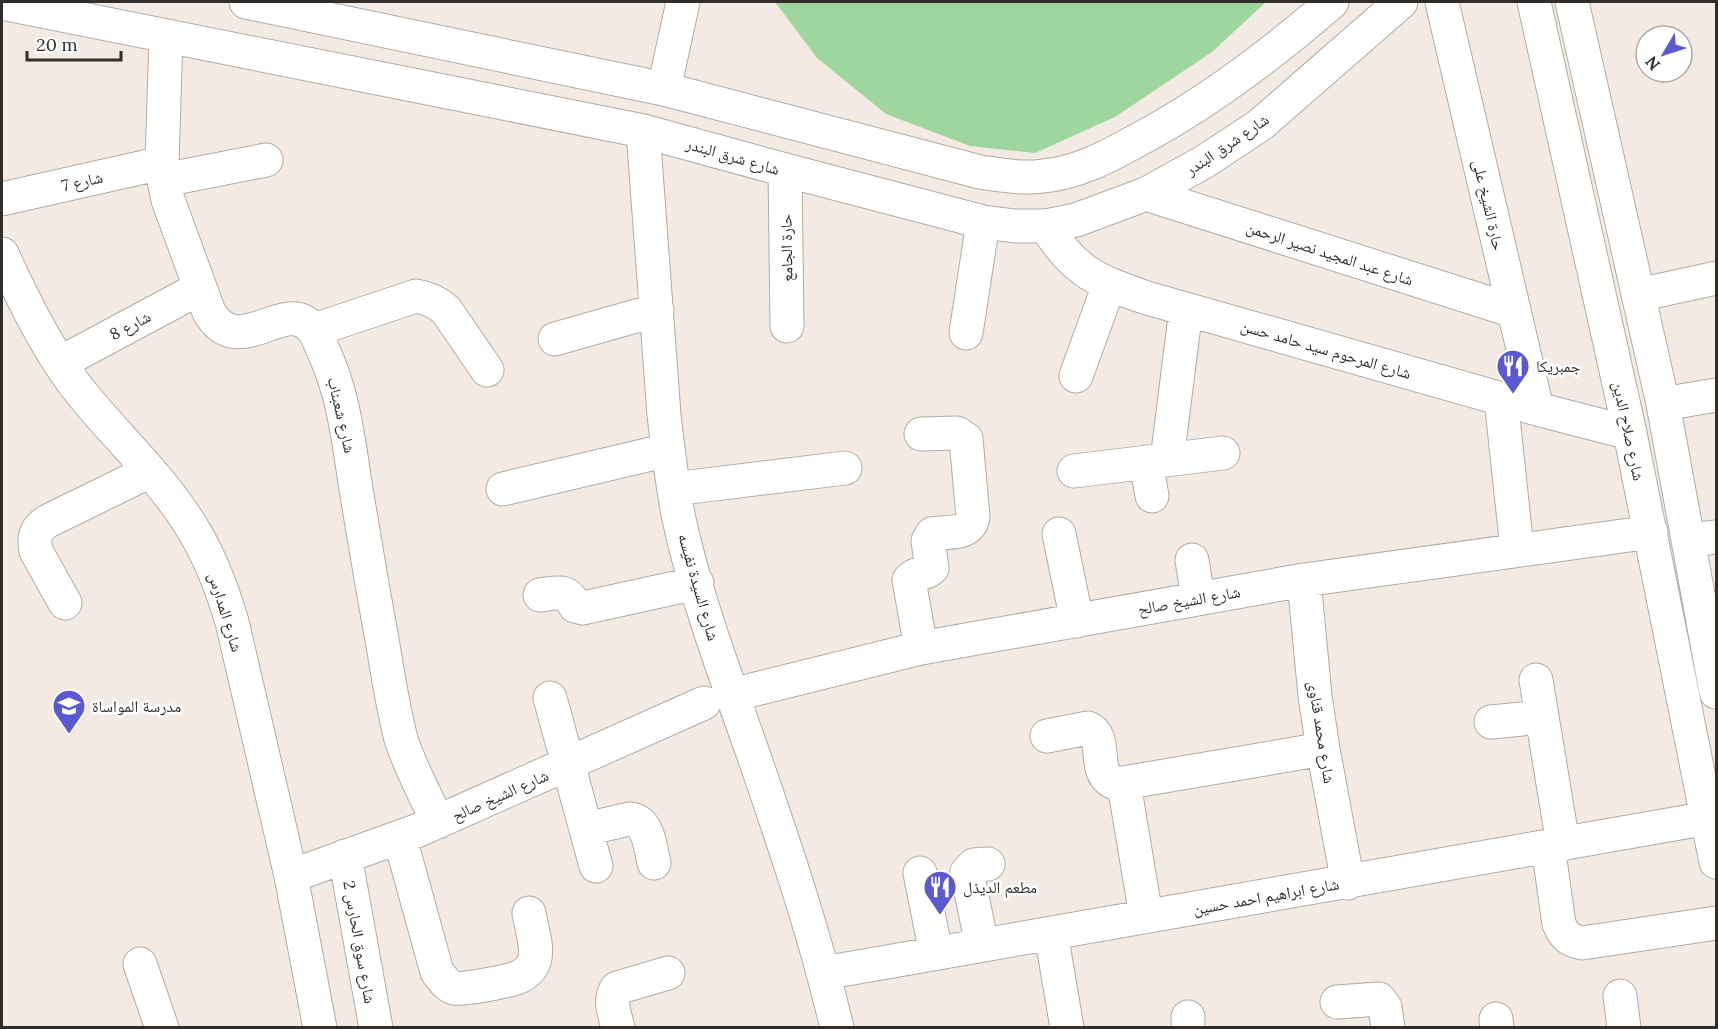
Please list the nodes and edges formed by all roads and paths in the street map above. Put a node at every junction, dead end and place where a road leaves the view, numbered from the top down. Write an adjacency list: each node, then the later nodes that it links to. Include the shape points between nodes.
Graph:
1 (246, 2): 9 (street)
2 (683, 2): 11 (street)
3 (1332, 2): 11 (street, via 1233,82 1171,123 1105,158 1076,170 1044,176 980,172)
4 (1401, 2): 16 (street, شارع شرق البندر, via 1260,124 1204,162)
5 (1442, 2): 27 (street, حارة الشيخ على)
6 (1534, 2): 39 (street, شارع صلاح الدين)
7 (1572, 2): 24 (street)
8 (2, 3): 10 (street, شارع شرق البندر)
9 (343, 12): 11 (street)
10 (166, 36): 12 (street, شارع شرق البندر); 15 (street)
11 (664, 89)
12 (643, 131): 14 (street, شارع شرق البندر); 26 (street, شارع السيدة نفيسه)
13 (266, 160): 15 (street, شارع 7)
14 (785, 170): 18 (street, شارع شرق البندر); 28 (street, حارة الجامع)
15 (163, 172): 17 (street, شارع 7); 23 (street, via 168,200)
16 (1146, 194): 19 (street, شارع شرق البندر, via 1076,220); 27 (street, شارع عبد المجيد نصير الرحمن)
17 (2, 199)
18 (983, 222): 19 (street, شارع شرق البندر); 30 (street)
19 (1046, 225): 22 (street, شارع المرحوم سيد حامد حسن, via 1072,262)
20 (2, 254): 32 (street, شارع المدارس, via 31,316)
21 (1716, 278): 24 (street)
22 (1109, 285): 25 (street, شارع المرحوم سيد حامد حسن); 34 (street)
23 (200, 288): 29 (street, via 214,321 230,332 289,319 307,323); 32 (street, شارع 8)
24 (1638, 295): 37 (street)
25 (1186, 309): 36 (street, شارع المرحوم سيد حامد حسن); 43 (street)
26 (657, 310): 31 (street); 41 (street, شارع السيدة نفيسه)
27 (1514, 311): 38 (street, حارة الشيخ على)
28 (787, 326)
29 (314, 330): 33 (street, via 416,296 427,298 446,310); 73 (street, شارع شعبناب, via 345,413 402,741)
30 (966, 333)
31 (555, 339)
32 (60, 363): 45 (street, شارع المدارس)
33 (487, 370)
34 (1076, 376)
35 (1716, 395): 37 (street)
36 (1501, 399): 38 (street, شارع المرحوم سيد حامد حسن); 53 (street)
37 (1663, 404): 52 (street)
38 (1537, 409): 39 (street, شارع المرحوم سيد حامد حسن)
39 (1630, 433): 50 (street, شارع صلاح الدين)
40 (921, 434): 61 (street, via 957,433 966,439 973,516 967,529 932,534 928,541 932,568 909,580)
41 (668, 450): 47 (street); 48 (street, شارع السيدة نفيسه)
42 (1223, 453): 43 (street)
43 (1157, 461): 46 (street); 49 (street)
44 (845, 468): 48 (street)
45 (150, 471): 59 (street, via 48,521 35,533 36,551); 83 (street, شارع المدارس, via 192,526 222,589)
46 (1074, 471)
47 (503, 489)
48 (674, 489): 56 (street, شارع السيدة نفيسه)
49 (1152, 496)
50 (1651, 532): 53 (street, شارع الشيخ صالح); 72 (street, شارع صلاح الدين)
51 (1059, 534): 60 (street)
52 (1703, 539): 63 (street)
53 (1517, 549): 55 (street, شارع الشيخ صالح)
54 (1192, 560): 58 (street)
55 (1304, 580): 58 (street, شارع الشيخ صالح); 69 (street, شارع محمد قناوى)
56 (697, 583): 57 (street, via 583,608 575,606 563,592); 65 (street, شارع السيدة نفيسه)
57 (540, 595)
58 (1198, 599): 60 (street, شارع الشيخ صالح)
59 (65, 603)
60 (1077, 621): 61 (street, شارع الشيخ صالح)
61 (921, 648): 65 (street, شارع الشيخ صالح)
62 (1536, 680): 66 (street)
63 (1716, 692)
64 (550, 698): 70 (street)
65 (718, 699): 70 (street, شارع الشيخ صالح); 93 (street, شارع السيدة نفيسه, via 755,760)
66 (1542, 717): 67 (street); 76 (street)
67 (1491, 722)
68 (1047, 736): 71 (street, via 1092,730 1106,777)
69 (1323, 749): 71 (street); 84 (street, شارع محمد قناوى)
70 (568, 765): 73 (street, شارع الشيخ صالح); 74 (street)
71 (1124, 784): 86 (street)
72 (1708, 818): 76 (street, شارع ابراهيم احمد حسين); 78 (street, شارع صلاح الدين)
73 (438, 822): 75 (street, شارع الشيخ صالح)
74 (586, 829): 79 (street, via 636,819 645,829); 81 (street)
75 (400, 838): 77 (street, شارع الشيخ صالح); 85 (street, via 437,972 452,987 462,989 528,972 536,952)
76 (1555, 845): 84 (street, شارع ابراهيم احمد حسين); 87 (street, via 1559,924 1572,941 1582,943)
77 (345, 856): 83 (street, شارع الشيخ صالح); 97 (street, شارع سوق الحارس 2)
78 (1716, 862)
79 (654, 863)
80 (988, 864): 89 (street, via 974,865 967,872)
81 (596, 866)
82 (920, 873): 90 (street)
83 (291, 876): 96 (street, شارع المدارس)
84 (1348, 882): 86 (street, شارع ابراهيم احمد حسين)
85 (529, 913)
86 (1146, 916): 88 (street, شارع ابراهيم احمد حسين)
87 (1716, 923)
88 (1051, 933): 89 (street, شارع ابراهيم احمد حسين); 100 (street)
89 (982, 945): 90 (street, شارع ابراهيم احمد حسين)
90 (936, 953): 93 (street, شارع ابراهيم احمد حسين)
91 (140, 964): 95 (street)
92 (668, 973): 98 (street, via 617,988 612,1002)
93 (824, 973): 99 (street, شارع السيدة نفيسه)
94 (1337, 1002): 101 (street, via 1379,999 1385,1006)
95 (162, 1028)
96 (320, 1028)
97 (376, 1028)
98 (618, 1028)
99 (837, 1028)
100 (1067, 1028)
101 (1388, 1028)

